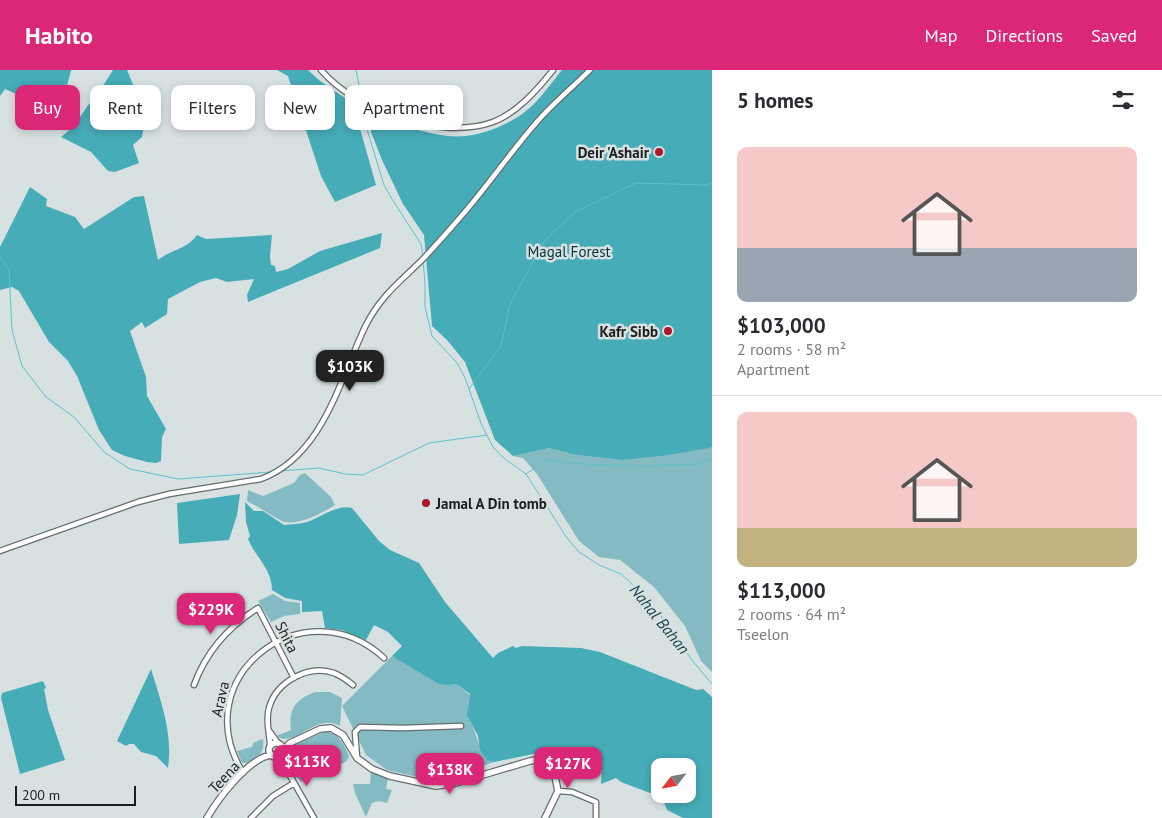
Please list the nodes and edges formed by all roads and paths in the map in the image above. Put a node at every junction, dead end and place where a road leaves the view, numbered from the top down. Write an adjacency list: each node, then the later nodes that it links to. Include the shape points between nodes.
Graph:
1 (321, 70): 2 (street, via 351,94 384,113 411,122 450,128 475,126 505,116)
2 (553, 70)
3 (590, 70): 4 (street, via 537,122 458,221 384,295 365,327 332,406 302,451 281,470 262,479 138,502)
4 (0, 551)
5 (275, 643): 6 (street, Arava, via 304,633 336,633 362,641); 7 (street, Shita); 8 (street, Shita, via 258,608 214,646); 16 (street, Arava, via 244,668 227,711 227,731)
6 (384, 658)
7 (294, 678): 9 (street, via 328,672); 11 (street, via 281,687 272,700 268,714)
8 (194, 685)
9 (353, 685)
10 (461, 726): 15 (street, via 360,727 354,732)
11 (269, 731): 12 (street); 14 (street)
12 (279, 743): 13 (street, Teena); 14 (street); 14 (street, Teena, via 274,743)
13 (290, 743): 14 (street, Teena); 15 (street, Teena, via 320,729 331,728 343,735)
14 (276, 752): 16 (street, Teena); 17 (street)
15 (357, 758): 18 (street, Teena, via 384,774 442,786 551,757)
16 (243, 773): 20 (street, Teena)
17 (294, 783): 19 (street); 21 (street, via 273,796)
18 (558, 791): 22 (street); 23 (street, via 572,792 596,802)
19 (312, 817)
20 (207, 818)
21 (251, 818)
22 (545, 818)
23 (596, 818)

